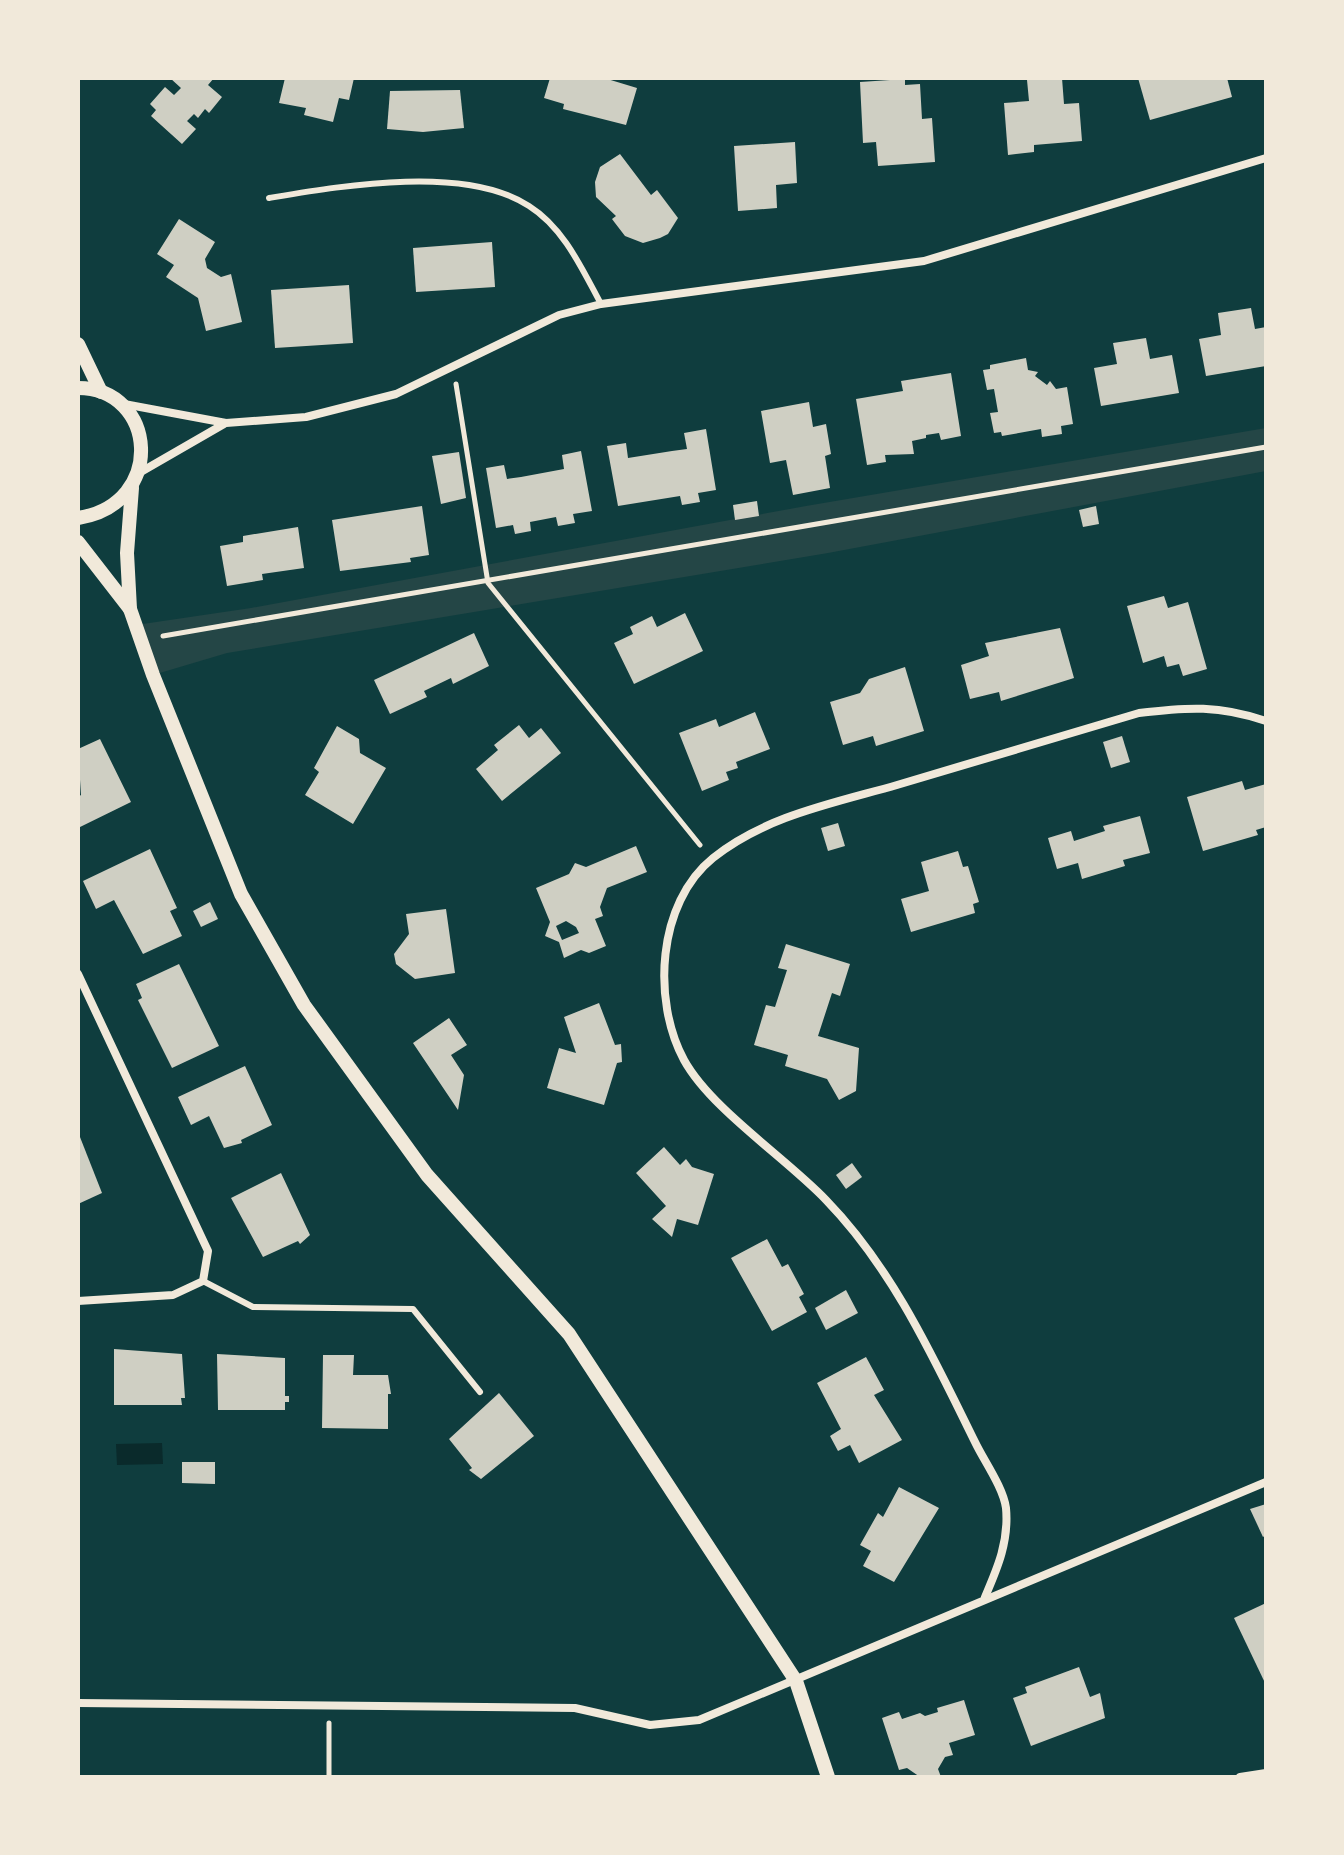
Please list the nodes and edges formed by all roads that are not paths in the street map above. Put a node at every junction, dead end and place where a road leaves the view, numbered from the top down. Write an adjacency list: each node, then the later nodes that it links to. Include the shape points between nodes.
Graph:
1 (1266, 158): 3 (street, via 924,261)
2 (269, 198): 3 (lane, via 397,181 495,192 529,205 560,233)
3 (601, 304): 8 (street, via 559,315 396,394 306,417)
4 (78, 344): 6 (street)
5 (78, 388): 6 (street)
6 (101, 392): 7 (street)
7 (119, 403): 8 (street); 9 (street, via 139,435)
8 (226, 423): 9 (street)
9 (138, 473): 10 (street)
10 (132, 488): 11 (street, via 97,515); 13 (street)
11 (78, 518)
12 (78, 542): 13 (street)
13 (130, 609): 21 (street, via 241,894 304,1005 427,1175 569,1334)
14 (1266, 721): 20 (street, via 1194,706 1139,713 768,823 711,859 685,895 669,934 664,981 669,1026 686,1063 717,1099 827,1200 873,1256 915,1321 1006,1505 1005,1547)
15 (78, 974): 16 (street, via 208,1251)
16 (203, 1281): 17 (street, via 173,1295); 18 (lane, via 253,1307 413,1309)
17 (78, 1301)
18 (480, 1392)
19 (1266, 1482): 20 (street)
20 (985, 1597): 21 (street)
21 (796, 1681): 22 (street, via 699,1720 650,1725 575,1708); 24 (street)
22 (78, 1703)
23 (1266, 1773): 25 (street)
24 (828, 1777)
25 (1240, 1777)

